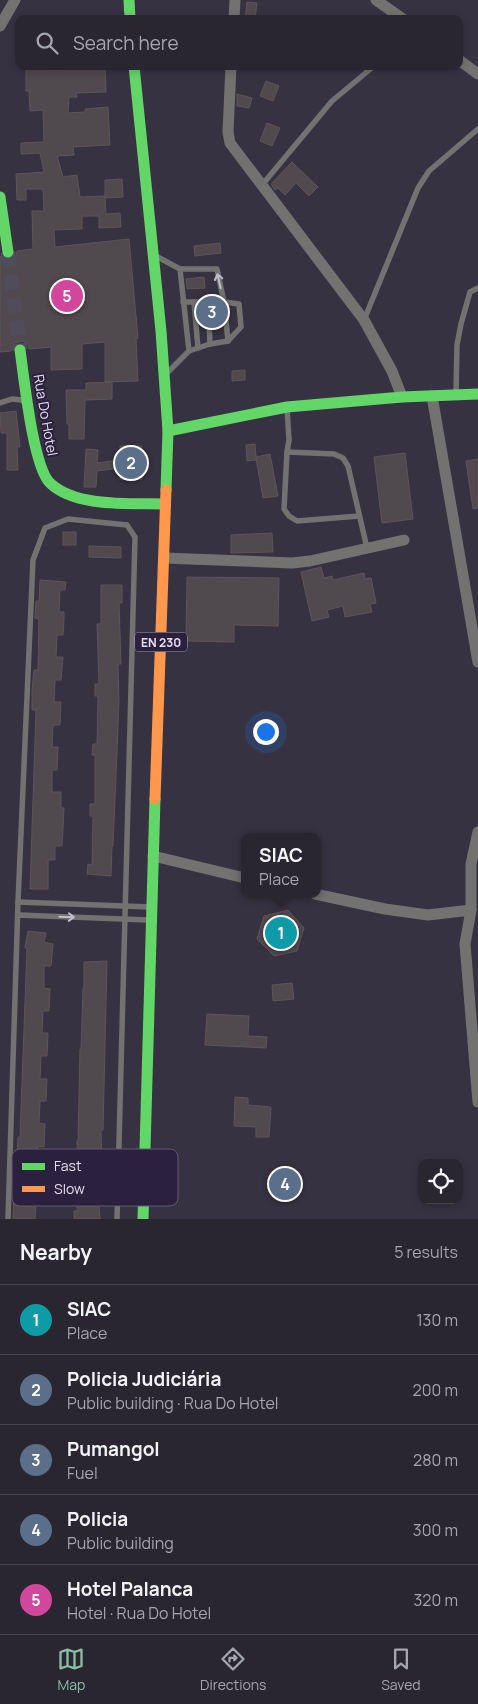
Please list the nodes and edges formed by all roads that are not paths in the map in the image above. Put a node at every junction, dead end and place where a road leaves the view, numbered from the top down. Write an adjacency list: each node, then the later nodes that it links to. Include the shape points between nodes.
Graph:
1 (15, 0): 8 (street)
2 (129, 0): 5 (main road)
3 (235, 0): 6 (street)
4 (376, 0): 7 (street)
5 (130, 15)
6 (234, 15)
7 (397, 15)
8 (0, 26)
9 (463, 63): 13 (street)
10 (134, 70): 18 (main road, EN 230)
11 (231, 70): 15 (street, via 230,142)
12 (369, 70): 15 (lane, via 332,101)
13 (478, 74)
14 (478, 129): 25 (lane, via 433,167 418,188)
15 (262, 185): 25 (street)
16 (0, 197): 17 (main road)
17 (8, 252)
18 (153, 254): 19 (lane); 31 (main road, EN 230)
19 (180, 269): 21 (lane); 24 (lane, one-way to 19, via 216,269)
20 (478, 288): 33 (lane, via 470,292 460,324)
21 (183, 302): 22 (lane); 30 (lane)
22 (194, 302): 23 (lane); 28 (lane)
23 (208, 302): 24 (lane); 27 (lane)
24 (224, 302): 26 (lane); 26 (lane, via 239,304 241,328)
25 (364, 320): 35 (street)
26 (228, 341): 27 (lane)
27 (210, 344): 28 (lane)
28 (198, 348): 30 (lane)
29 (20, 350): 37 (main road, Rua Do Hotel)
30 (188, 351): 31 (lane)
31 (164, 376): 39 (main road, EN 230)
32 (478, 394): 33 (main road)
33 (456, 395): 34 (main road)
34 (432, 396): 35 (main road); 46 (street)
35 (402, 397): 38 (main road)
36 (0, 403): 37 (lane, via 22,400)
37 (29, 407): 41 (main road, Rua Do Hotel, via 37,456 42,473 51,484 89,500)
38 (287, 407): 39 (main road); 40 (lane)
39 (168, 431): 41 (main road, EN 230)
40 (287, 452): 42 (lane, via 334,454 343,458 348,466); 42 (lane, via 284,509 289,516 297,521)
41 (165, 504): 45 (main road, EN 230)
42 (359, 516): 44 (lane)
43 (404, 540): 44 (street)
44 (367, 548): 45 (street, via 292,563)
45 (164, 558): 48 (main road, EN 230)
46 (478, 662)
47 (478, 832): 54 (street, via 471,864)
48 (153, 856): 49 (street); 53 (main road, EN 230)
49 (241, 877)
50 (321, 895): 54 (street, via 385,910 428,915)
51 (18, 902): 52 (lane); 52 (lane, via 33,560 45,528 68,519 127,525 135,537); 55 (lane)
52 (126, 906): 53 (lane); 56 (lane)
53 (152, 907): 57 (main road, EN 230)
54 (471, 910): 58 (street, via 465,944)
55 (18, 915): 56 (lane, one-way to 56); 63 (lane)
56 (125, 919): 57 (lane); 59 (lane)
57 (152, 920): 60 (main road, EN 230)
58 (478, 1102)
59 (119, 1149)
60 (145, 1149)
61 (117, 1206): 64 (lane)
62 (143, 1206): 65 (main road, EN 230)
63 (8, 1219)
64 (117, 1219)
65 (143, 1219)

